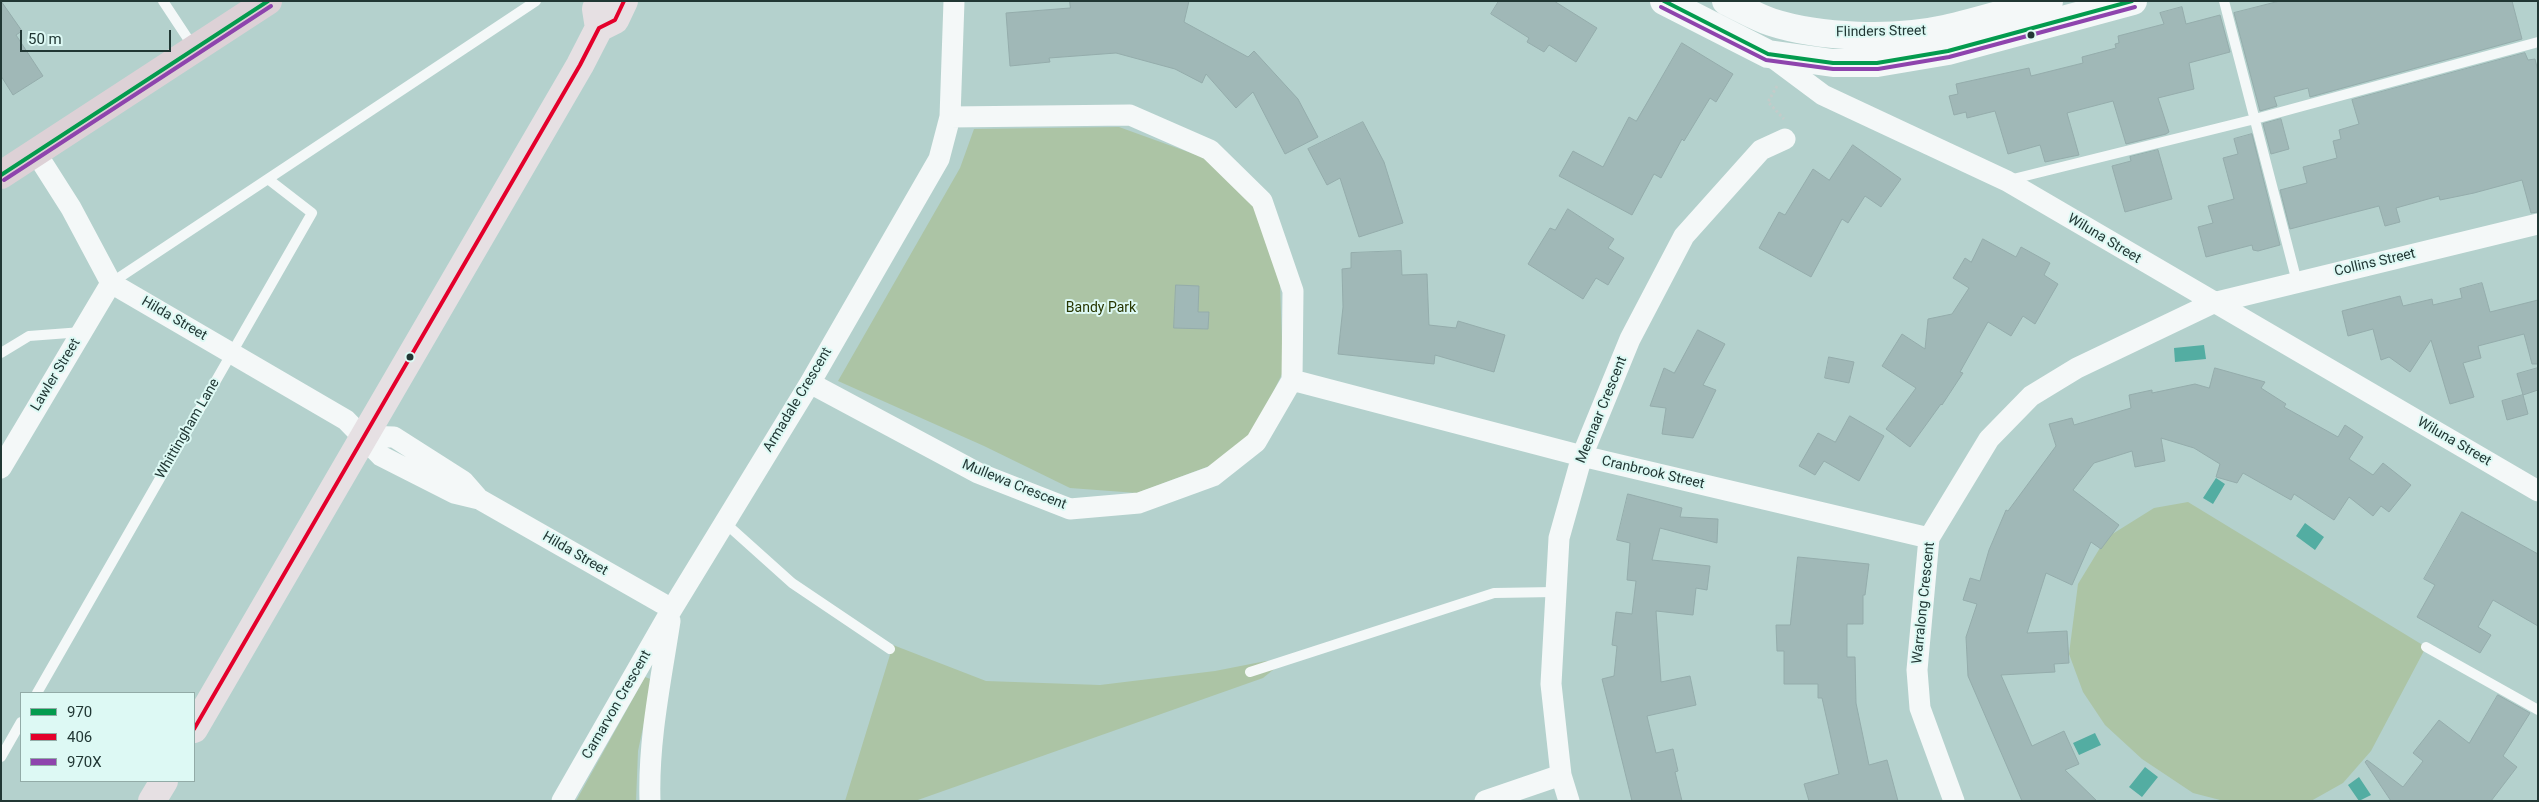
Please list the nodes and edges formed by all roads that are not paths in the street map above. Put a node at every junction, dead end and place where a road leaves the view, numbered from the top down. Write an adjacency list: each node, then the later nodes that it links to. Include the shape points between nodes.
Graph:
1 (163, 1): 13 (lane)
2 (268, 1): 13 (highway)
3 (536, 1): 20 (lane)
4 (624, 1): 11 (main road, via 614,20)
5 (954, 1): 15 (street, Armadale Crescent)
6 (1664, 1): 14 (main road, Wiluna Street)
7 (1726, 1): 8 (main road, Flinders Street, via 1770,22 1819,33 1910,34 1945,29)
8 (2049, 1)
9 (2133, 1): 14 (main road, Flinders Street, via 1948,51 1877,63 1833,63)
10 (2224, 1): 16 (lane)
11 (599, 14): 31 (main road, via 575,73)
12 (2538, 42): 16 (lane)
13 (195, 49): 18 (highway)
14 (1768, 54): 21 (street, Wiluna Street, via 1823,95)
15 (950, 117): 29 (street, Mullewa Crescent, via 1130,115 1210,150 1262,202 1293,291); 30 (street, Armadale Crescent, via 939,159)
16 (2255, 119): 21 (lane); 23 (lane)
17 (1784, 139): 32 (street, Meenaar Crescent, via 1761,150 1684,236 1630,339)
18 (36, 153): 19 (highway); 24 (street, via 71,208)
19 (1, 175)
20 (268, 179): 24 (lane); 28 (lane, Whittingham Lane, via 312,213)
21 (2007, 181): 25 (street, Wiluna Street)
22 (2538, 224): 23 (street, Collins Street)
23 (2296, 282): 25 (street, Collins Street)
24 (111, 283): 26 (street, Lawler Street); 28 (street, Hilda Street)
25 (2213, 303): 34 (street, Wiluna Street); 36 (street, Warralong Crescent, via 2077,368 2031,396 1989,439)
26 (82, 332): 27 (lane, via 29,336); 33 (street, Lawler Street)
27 (1, 353)
28 (232, 353): 31 (street, Hilda Street, via 346,420); 42 (lane, Whittingham Lane)
29 (1292, 380): 30 (street, Mullewa Crescent, via 1256,442 1214,476 1139,503 1070,509 978,473); 32 (street, Cranbrook Street)
30 (810, 384): 35 (street, Armadale Crescent)
31 (362, 436): 38 (street, Hilda Street, via 394,438 462,481 479,499); 45 (main road)
32 (1582, 456): 36 (street, Cranbrook Street); 37 (street, Meenaar Crescent, via 1559,538)
33 (1, 468)
34 (2538, 491)
35 (724, 521): 38 (street, Armadale Crescent); 40 (lane, via 792,583)
36 (1929, 538): 54 (street, Warralong Crescent, via 1918,670 1920,708)
37 (1555, 592): 41 (lane, via 1494,593); 47 (street, Meenaar Crescent, via 1551,684)
38 (672, 609): 50 (street, Carnarvon Crescent); 51 (street, Armadale Crescent, via 654,732)
39 (2426, 647): 43 (lane)
40 (890, 649)
41 (1250, 672)
42 (38, 692)
43 (2538, 710)
44 (20, 724): 46 (lane)
45 (195, 726)
46 (1, 757)
47 (1561, 775): 52 (street); 53 (street, Meenaar Crescent)
48 (163, 782): 49 (main road)
49 (152, 801)
50 (562, 801)
51 (650, 801)
52 (1485, 801)
53 (1569, 801)
54 (1954, 801)

